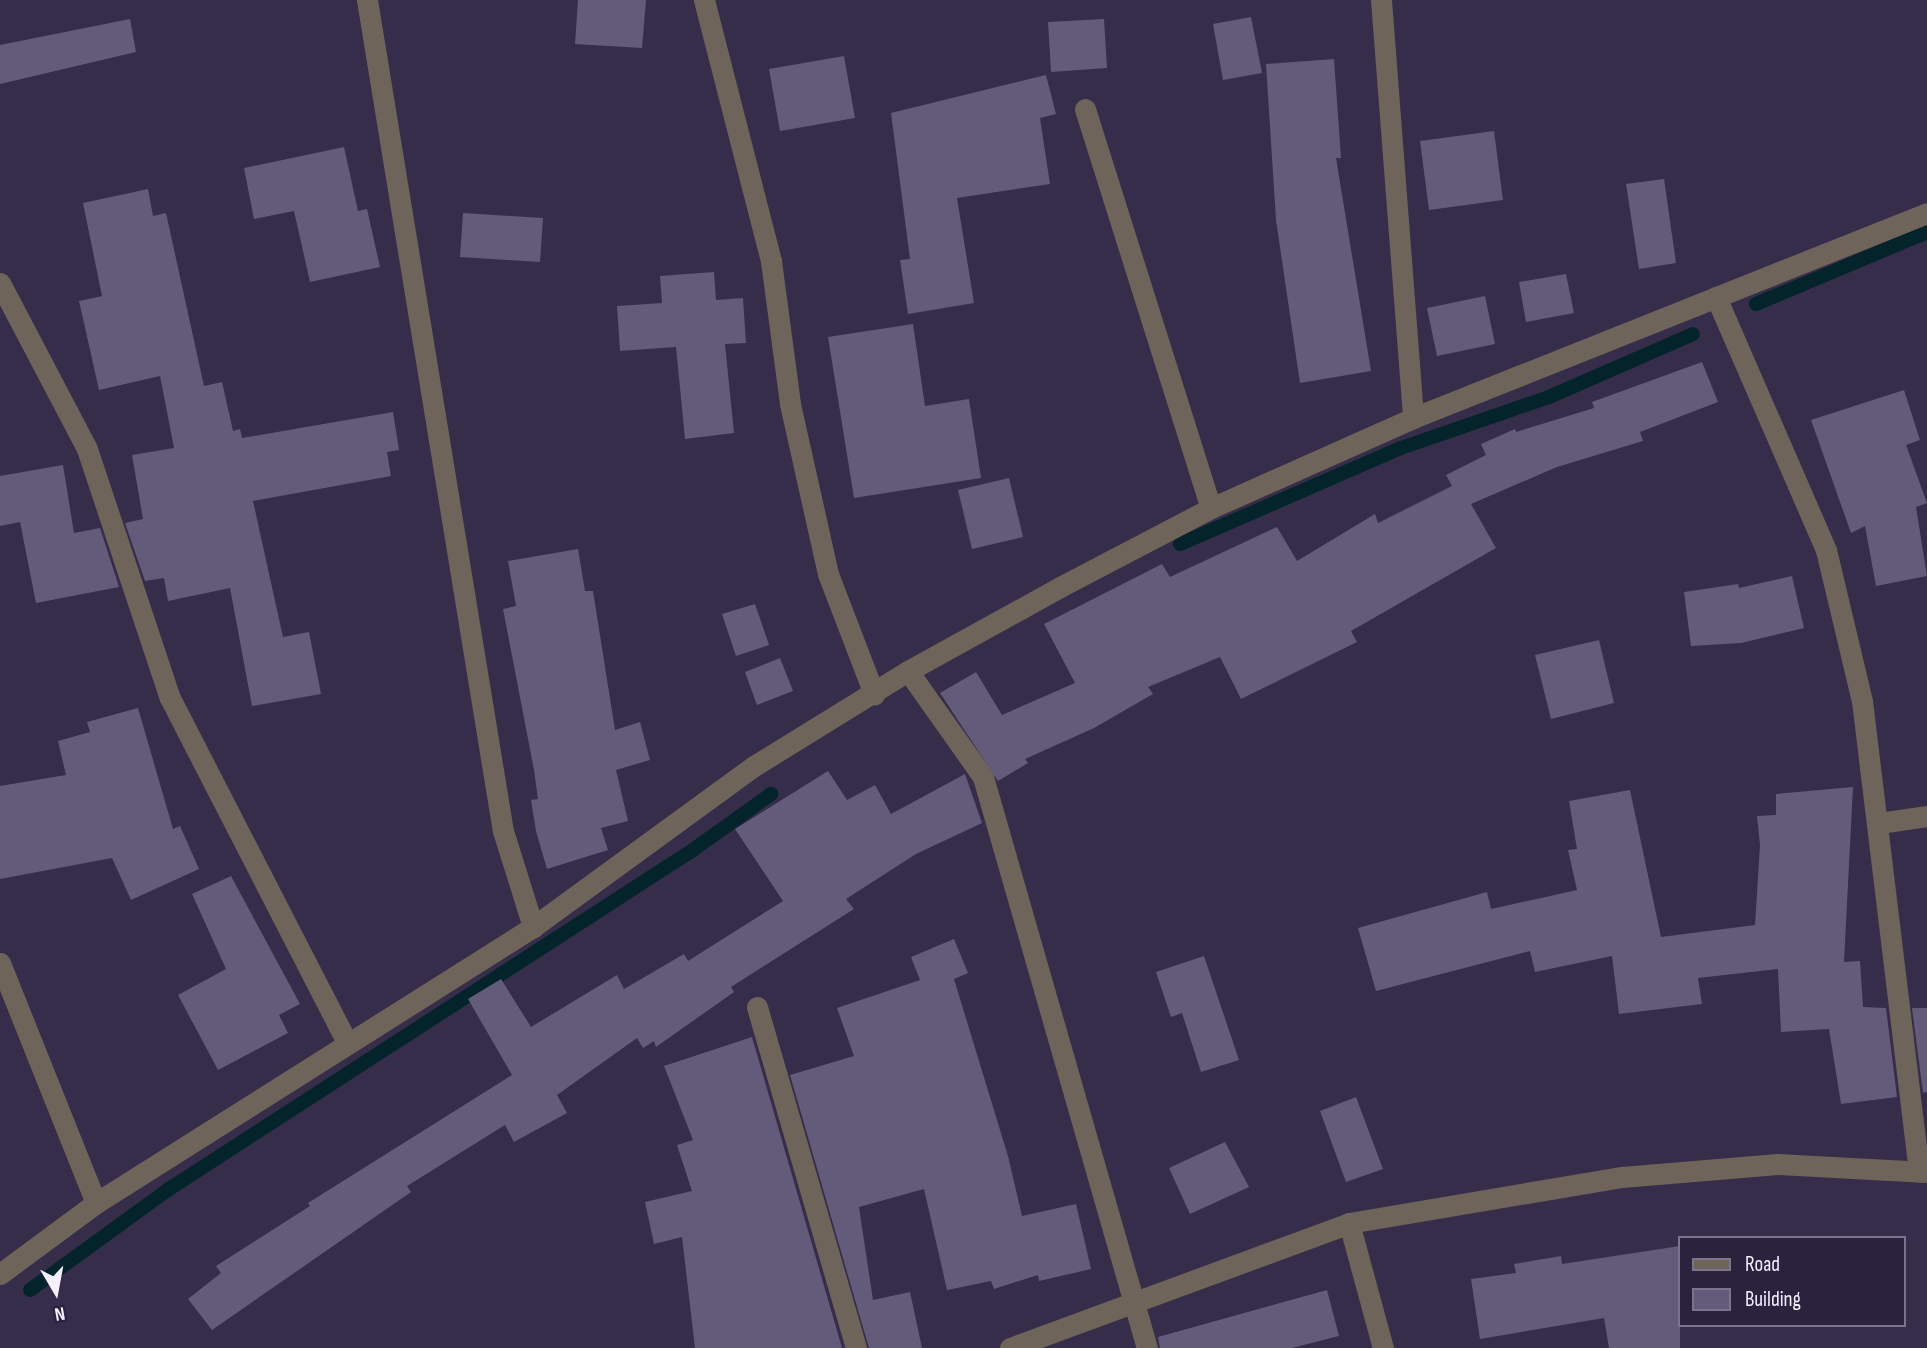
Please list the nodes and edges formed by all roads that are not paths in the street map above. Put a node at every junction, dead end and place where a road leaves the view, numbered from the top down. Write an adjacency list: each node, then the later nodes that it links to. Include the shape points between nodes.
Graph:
1 (367, 0): 14 (street, via 503,831)
2 (704, 0): 11 (street, via 771,261 790,404 828,574)
3 (1381, 0): 8 (street)
4 (1085, 109): 9 (street)
5 (1927, 213): 7 (street)
6 (0, 283): 17 (street, via 87,449 170,698)
7 (1716, 297): 8 (street); 13 (street, via 1826,550 1862,701)
8 (1413, 418): 9 (street)
9 (1211, 508): 10 (street)
10 (908, 671): 11 (street); 22 (street, via 983,777)
11 (874, 694): 14 (street, via 754,766)
12 (1927, 816): 13 (street)
13 (1879, 823): 18 (street)
14 (533, 927): 17 (street)
15 (0, 963): 19 (street)
16 (757, 1007): 23 (street)
17 (347, 1043): 19 (street)
18 (1923, 1172): 20 (street, via 1777,1164 1622,1177)
19 (96, 1203): 21 (street)
20 (1349, 1223): 22 (street); 26 (street)
21 (0, 1274)
22 (1132, 1300): 24 (street); 25 (street)
23 (856, 1348)
24 (1010, 1348)
25 (1147, 1348)
26 (1384, 1348)

